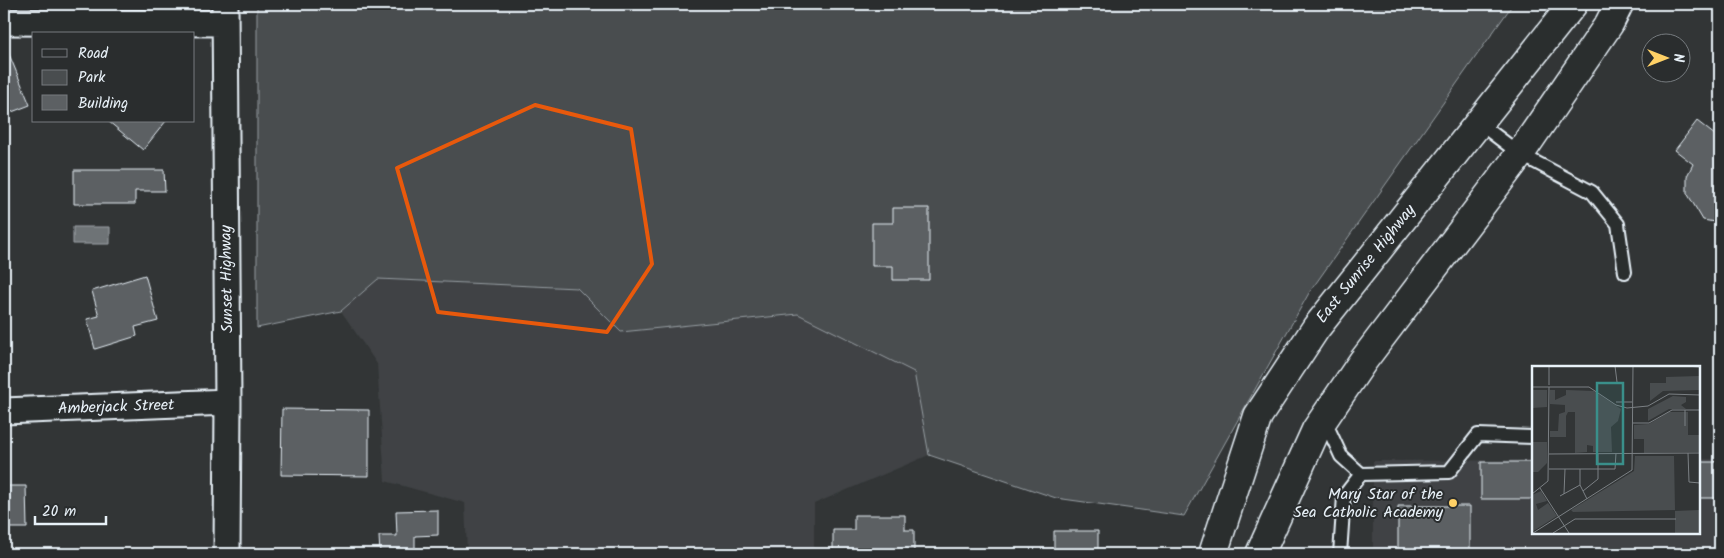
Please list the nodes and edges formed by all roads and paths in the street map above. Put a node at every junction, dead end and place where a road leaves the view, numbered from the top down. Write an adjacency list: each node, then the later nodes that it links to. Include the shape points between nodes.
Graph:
1 (1573, 4): 5 (main road, East Sunrise Highway)
2 (1619, 4): 6 (main road, via 1609,24)
3 (225, 13): 4 (street); 8 (street, Sunset Highway)
4 (4, 22)
5 (1479, 123): 6 (lane); 14 (main road, East Sunrise Highway, via 1316,328 1258,416)
6 (1520, 154): 7 (lane, via 1592,192 1618,224); 10 (main road, via 1364,360)
7 (1625, 272)
8 (228, 402): 9 (street, Amberjack Street); 13 (street, Sunset Highway)
9 (4, 411)
10 (1324, 419): 12 (lane, via 1341,456); 15 (main road, via 1316,430)
11 (1532, 436): 12 (lane, via 1478,435 1449,472)
12 (1361, 474): 16 (lane, via 1344,496)
13 (227, 554)
14 (1213, 554)
15 (1260, 554)
16 (1340, 554)

